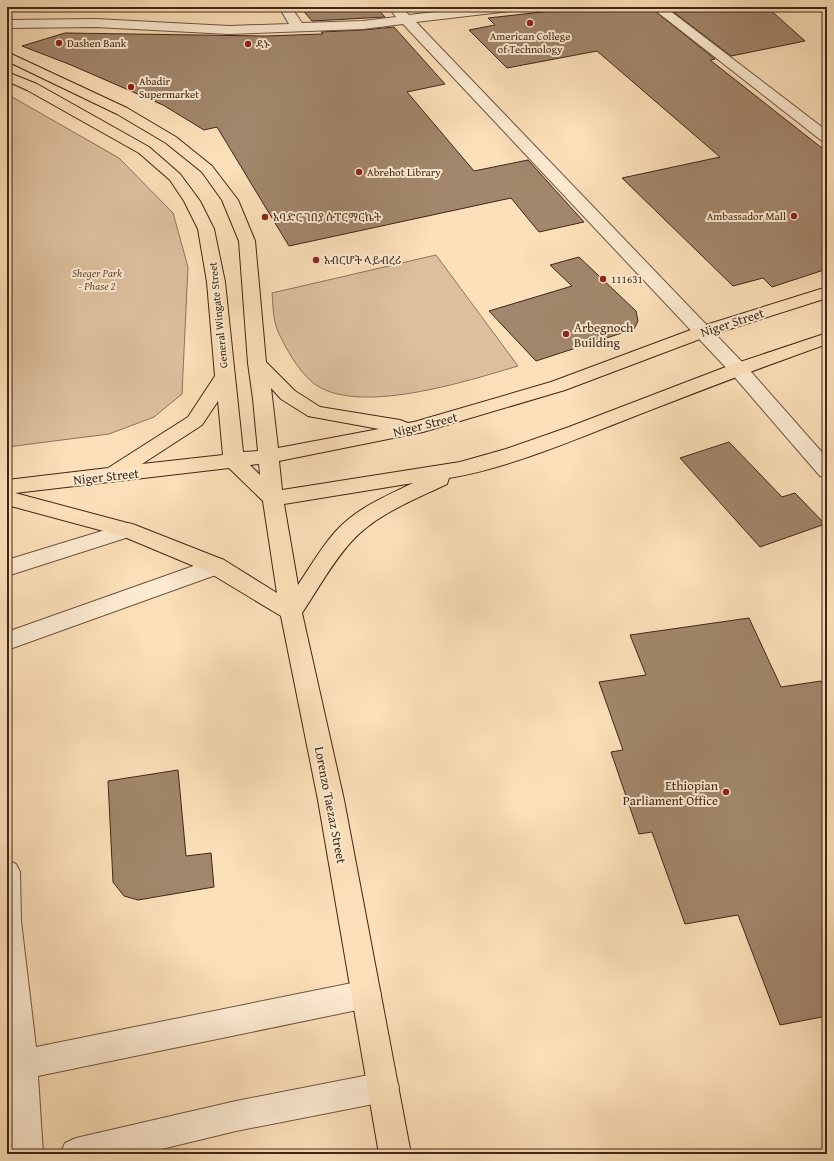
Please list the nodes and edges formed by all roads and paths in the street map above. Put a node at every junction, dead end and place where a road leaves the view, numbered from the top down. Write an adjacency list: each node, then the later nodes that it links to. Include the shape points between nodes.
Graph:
1 (285, 7): 8 (street)
2 (394, 7): 6 (street)
3 (511, 7): 5 (street)
4 (656, 7): 11 (street)
5 (498, 8): 6 (street)
6 (406, 19): 8 (street, via 363,25); 15 (street)
7 (7, 24): 8 (street, via 96,23 229,30)
8 (298, 27)
9 (7, 56): 12 (main road, via 122,111)
10 (7, 76): 13 (main road, General Wingate Street, via 38,90)
11 (827, 138)
12 (171, 140): 13 (main road); 17 (main road, via 207,169 230,200 247,241)
13 (144, 150): 19 (main road, General Wingate Street, via 175,177 192,201 206,229 216,282)
14 (827, 292): 15 (main road, Niger Street)
15 (702, 332): 18 (street); 20 (main road, Niger Street, via 558,386)
16 (827, 338): 18 (main road)
17 (257, 363): 20 (main road, via 288,395 315,412); 21 (main road)
18 (738, 369): 23 (main road, via 576,432); 24 (street)
19 (225, 375): 22 (main road, General Wingate Street); 25 (main road, via 195,421)
20 (416, 428): 21 (main road, Niger Street)
21 (270, 456): 22 (main road, Niger Street); 28 (main road, Lorenzo Taezaz Street)
22 (234, 461): 25 (main road, Niger Street); 28 (main road)
23 (460, 469): 28 (main road); 32 (main road, via 391,503 357,525 344,537)
24 (827, 471)
25 (112, 475): 26 (main road, Niger Street)
26 (7, 487)
27 (7, 498): 29 (main road)
28 (273, 499): 32 (main road, Lorenzo Taezaz Street)
29 (128, 530): 30 (main road); 31 (street)
30 (216, 566): 32 (main road); 33 (street)
31 (7, 568)
32 (291, 612): 36 (main road, Lorenzo Taezaz Street, via 331,800)
33 (7, 641)
34 (7, 872): 35 (street)
35 (7, 919): 37 (street)
36 (367, 994): 37 (street); 38 (main road, Lorenzo Taezaz Street)
37 (23, 1064): 39 (street)
38 (384, 1087): 40 (street, via 236,1116); 41 (main road, Lorenzo Taezaz Street)
39 (27, 1154)
40 (76, 1154)
41 (395, 1154)

